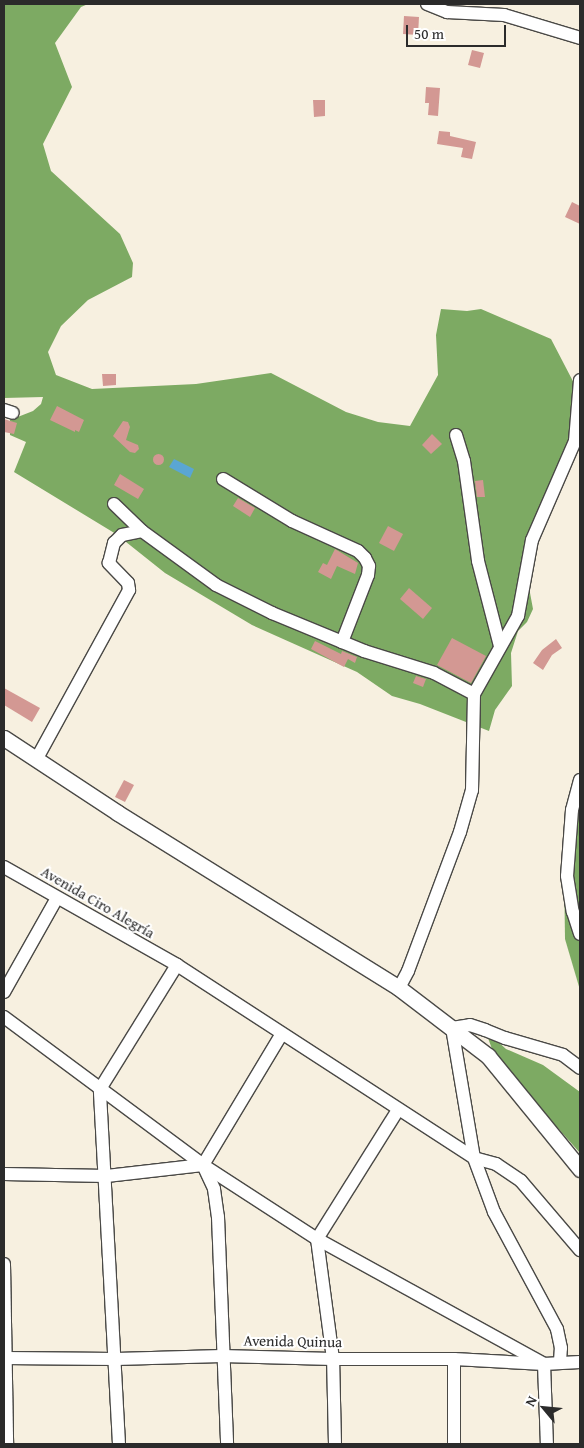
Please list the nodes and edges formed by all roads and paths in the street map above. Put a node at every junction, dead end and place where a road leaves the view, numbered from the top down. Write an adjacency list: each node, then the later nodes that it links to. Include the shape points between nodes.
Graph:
1 (427, 4): 2 (street, via 447,12 504,14)
2 (580, 38)
3 (580, 380): 9 (street, via 575,441 532,540 518,616)
4 (456, 435): 9 (street, via 464,461 478,561)
5 (223, 479): 8 (street, via 292,521 358,551 365,558 369,566 368,575)
6 (114, 504): 7 (street)
7 (142, 531): 8 (street, via 216,585); 12 (street, via 122,534 114,543 109,563 128,583 129,590)
8 (342, 642): 10 (street, via 434,673)
9 (500, 646): 10 (street)
10 (474, 694): 18 (street, via 472,790 460,832 408,971)
11 (4, 738): 12 (street)
12 (36, 760): 18 (street)
13 (580, 780): 16 (street, via 572,810 567,876)
14 (4, 866): 15 (street, Avenida Ciro Alegría)
15 (57, 898): 17 (street, Avenida Ciro Alegría); 19 (street)
16 (580, 934)
17 (177, 966): 22 (street, Avenida Ciro Alegría); 24 (street)
18 (398, 988): 21 (street)
19 (4, 992)
20 (4, 1017): 24 (street)
21 (452, 1028): 23 (street, via 470,1025 563,1055); 26 (street); 28 (street, via 488,1056)
22 (281, 1035): 25 (street, Avenida Ciro Alegría); 27 (street)
23 (580, 1068)
24 (100, 1089): 27 (street); 30 (street)
25 (398, 1110): 26 (street, Avenida Ciro Alegría); 31 (street)
26 (474, 1158): 32 (street, Avenida Ciro Alegría, via 496,1164 521,1181); 39 (street, via 494,1212 557,1329)
27 (203, 1165): 30 (street); 31 (street); 34 (street, via 214,1189 218,1217)
28 (580, 1169)
29 (4, 1174): 30 (street)
30 (106, 1176): 36 (street)
31 (317, 1239): 37 (street); 41 (street)
32 (580, 1250)
33 (4, 1264): 35 (street)
34 (222, 1356): 36 (street, Avenida Quinua); 37 (street, Avenida Quinua); 44 (street)
35 (5, 1358): 36 (street, Avenida Quinua); 42 (street)
36 (116, 1359): 43 (street)
37 (333, 1359): 38 (street, Avenida Quinua); 45 (street)
38 (454, 1359): 41 (street, Avenida Quinua); 46 (street)
39 (560, 1361): 40 (street, Avenida Quinua); 41 (street, Avenida Quinua)
40 (580, 1362)
41 (544, 1364): 47 (street)
42 (6, 1444)
43 (119, 1444)
44 (227, 1444)
45 (335, 1444)
46 (454, 1444)
47 (547, 1444)

